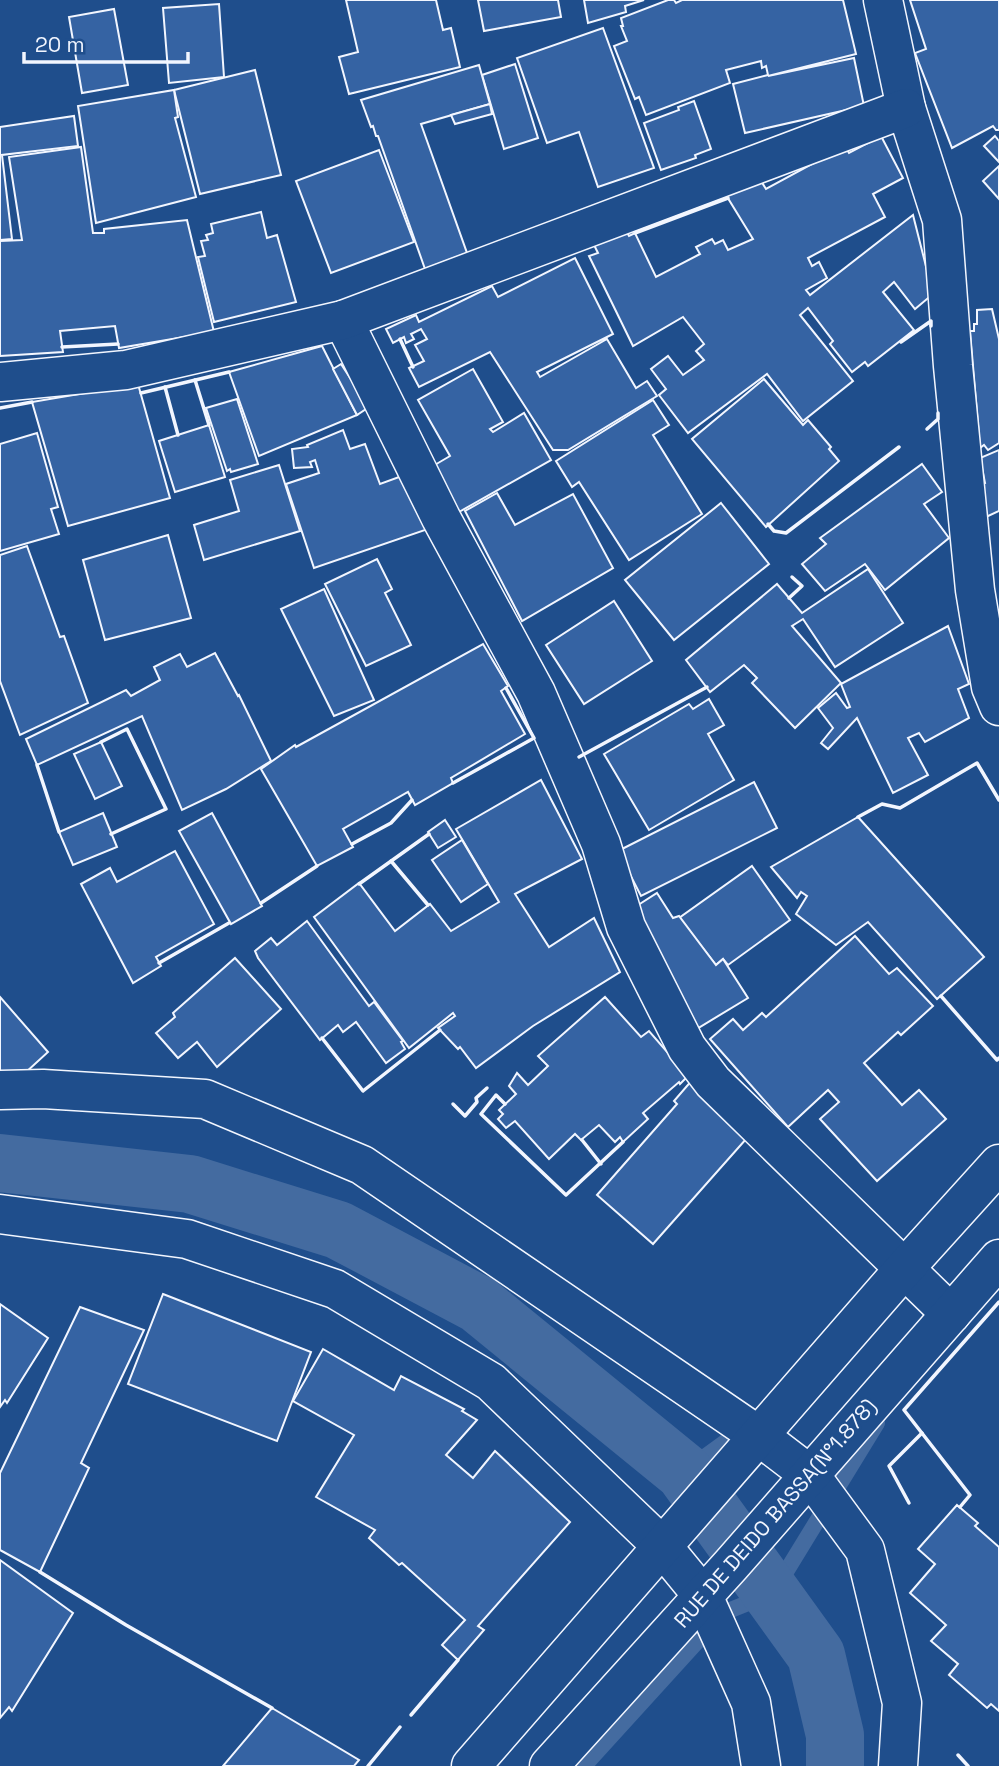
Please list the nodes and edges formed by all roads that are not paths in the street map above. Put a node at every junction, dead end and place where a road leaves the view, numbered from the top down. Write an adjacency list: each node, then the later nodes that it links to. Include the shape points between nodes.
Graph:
1 (883, 0): 2 (street)
2 (906, 108): 3 (street); 5 (street, via 942,220 975,590 991,687)
3 (344, 320): 4 (street, via 126,370); 10 (street, via 441,518 536,693 601,844 626,927 687,1048 713,1082)
4 (0, 382)
5 (999, 706)
6 (0, 1090): 12 (street, via 205,1099 362,1165)
7 (999, 1164): 10 (street)
8 (0, 1214): 14 (street, via 187,1239 335,1289 491,1382)
9 (999, 1259): 11 (street, RUE DE DEIDO BASSA(N°1.878))
10 (904, 1269): 11 (street); 12 (street)
11 (951, 1314): 13 (street, RUE DE DEIDO BASSA(N°1.878))
12 (759, 1436): 13 (street); 14 (street)
13 (810, 1475): 15 (street, RUE DE DEIDO BASSA(N°1.878)); 19 (street, via 865,1550 902,1703)
14 (670, 1536): 15 (street); 16 (street)
15 (703, 1596): 17 (street, RUE DE DEIDO BASSA(N°1.878)); 18 (street, via 751,1703)
16 (471, 1766)
17 (549, 1766)
18 (761, 1766)
19 (898, 1766)

